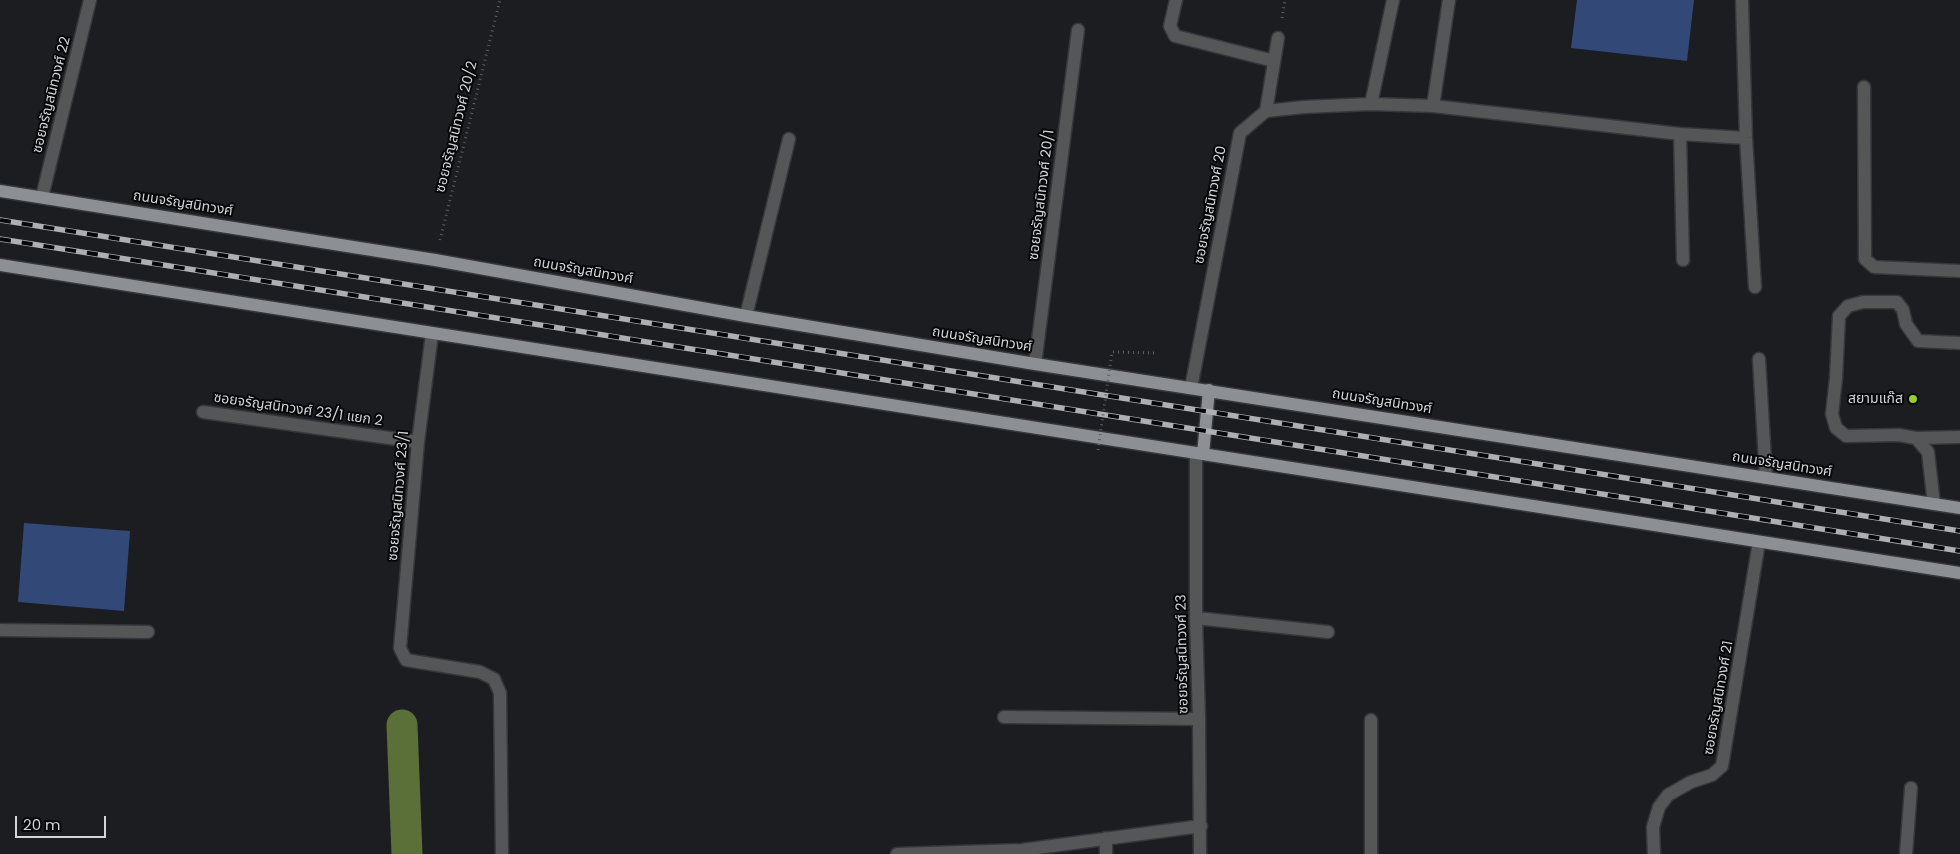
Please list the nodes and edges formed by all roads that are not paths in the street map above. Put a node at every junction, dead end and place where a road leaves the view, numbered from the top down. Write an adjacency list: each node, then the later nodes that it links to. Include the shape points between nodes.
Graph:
1 (90, 0): 17 (street, ซอยจรัญสนิทวงศ์ 22)
2 (1176, 0): 8 (street, via 1170,26 1175,36)
3 (1393, 0): 10 (street)
4 (1449, 0): 11 (street)
5 (1742, 0): 14 (street)
6 (1078, 30): 26 (street, ซอยจรัญสนิทวงศ์ 20/1)
7 (1278, 38): 8 (street)
8 (1274, 61): 12 (street)
9 (1864, 87): 20 (street, via 1865,259 1874,267)
10 (1371, 104): 11 (street); 12 (street)
11 (1433, 106): 13 (street)
12 (1266, 111): 27 (street, ซอยจรัญสนิทวงศ์ 20, via 1240,133)
13 (1680, 134): 14 (street); 18 (street)
14 (1746, 138): 21 (street)
15 (789, 139): 22 (street)
16 (0, 190): 17 (main road, ถนนจรัญสนิทวงศ์)
17 (42, 197): 22 (main road, ถนนจรัญสนิทวงศ์, via 435,260)
18 (1683, 260)
19 (0, 264): 23 (main road)
20 (1960, 271)
21 (1755, 287)
22 (746, 316): 26 (main road, ถนนจรัญสนิทวงศ์)
23 (432, 334): 32 (street, ซอยจรัญสนิทวงศ์ 23/1); 33 (main road)
24 (1960, 343): 31 (street, via 1918,341 1906,324 1903,310 1897,302 1863,302 1848,306 1840,316 1832,414 1836,428 1846,436 1899,435)
25 (1759, 359): 34 (street)
26 (1035, 364): 27 (main road, ถนนจรัญสนิทวงศ์)
27 (1191, 388): 28 (main road, ถนนจรัญสนิทวงศ์)
28 (1209, 390): 33 (main road); 34 (main road, ถนนจรัญสนิทวงศ์)
29 (203, 412): 32 (street, ซอยจรัญสนิทวงศ์ 23/1 แยก 2)
30 (1960, 437): 31 (street)
31 (1916, 438): 35 (street, via 1928,452)
32 (418, 442): 51 (street, ซอยจรัญสนิทวงศ์ 23/1, via 400,648 406,660 480,672 494,679 500,693)
33 (1199, 454): 37 (main road); 39 (street, ซอยจรัญสนิทวงศ์ 23)
34 (1766, 478): 35 (main road, ถนนจรัญสนิทวงศ์)
35 (1934, 504): 36 (main road, ถนนจรัญสนิทวงศ์)
36 (1960, 508)
37 (1760, 542): 38 (main road); 56 (street, ซอยจรัญสนิทวงศ์ 21, via 1722,766 1712,775 1691,782 1668,796 1658,807 1653,827)
38 (1960, 573)
39 (1196, 618): 42 (street); 44 (street, ซอยจรัญสนิทวงศ์ 23)
40 (0, 630): 41 (street)
41 (148, 632)
42 (1328, 632)
43 (1004, 716): 44 (street)
44 (1199, 719): 47 (street, ซอยจรัญสนิทวงศ์ 23)
45 (1371, 720): 55 (street)
46 (1911, 788): 57 (street)
47 (1200, 826): 48 (street); 54 (street, ซอยจรัญสนิทวงศ์ 23)
48 (1106, 838): 49 (street); 53 (street)
49 (1022, 852): 50 (street)
50 (964, 853): 52 (street)
51 (502, 854)
52 (897, 854)
53 (1106, 854)
54 (1200, 854)
55 (1371, 854)
56 (1654, 854)
57 (1906, 854)

